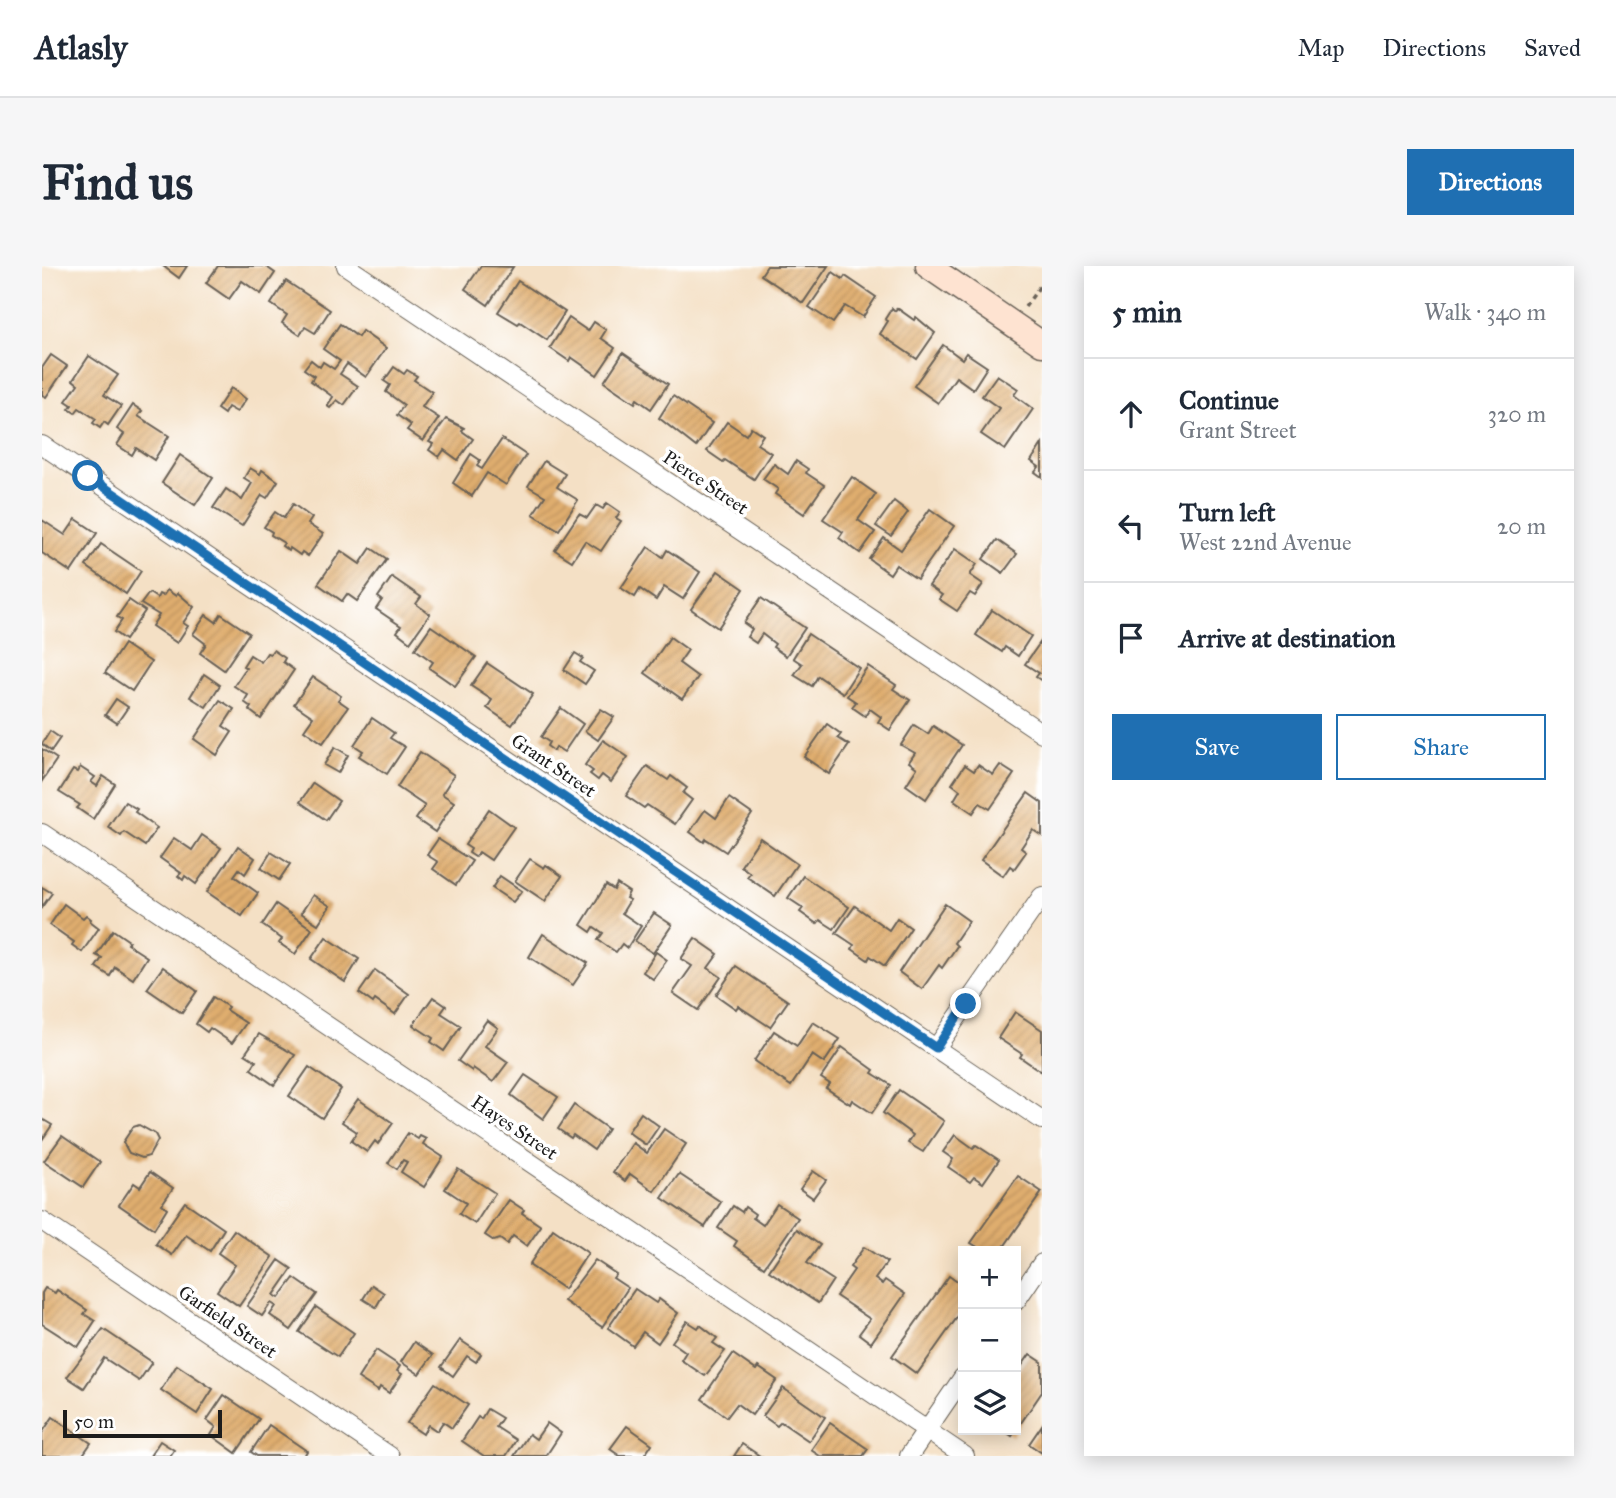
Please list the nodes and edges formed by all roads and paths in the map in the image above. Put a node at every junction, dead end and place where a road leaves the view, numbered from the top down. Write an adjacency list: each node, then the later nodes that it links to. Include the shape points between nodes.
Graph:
1 (346, 266): 7 (street, Pierce Street)
2 (928, 266): 4 (main road)
3 (1042, 283): 4 (path)
4 (1014, 325): 5 (main road)
5 (1042, 344)
6 (42, 445): 10 (street, Grant Street)
7 (1042, 733)
8 (42, 833): 16 (street, Hayes Street)
9 (1042, 896): 10 (street)
10 (936, 1048): 11 (street, Grant Street)
11 (1042, 1119)
12 (42, 1221): 17 (street, Garfield Street)
13 (1042, 1263): 14 (street)
14 (1021, 1294)
15 (958, 1384): 16 (street)
16 (927, 1430): 18 (street); 19 (street, Hayes Street)
17 (390, 1456)
18 (909, 1456)
19 (965, 1456)

